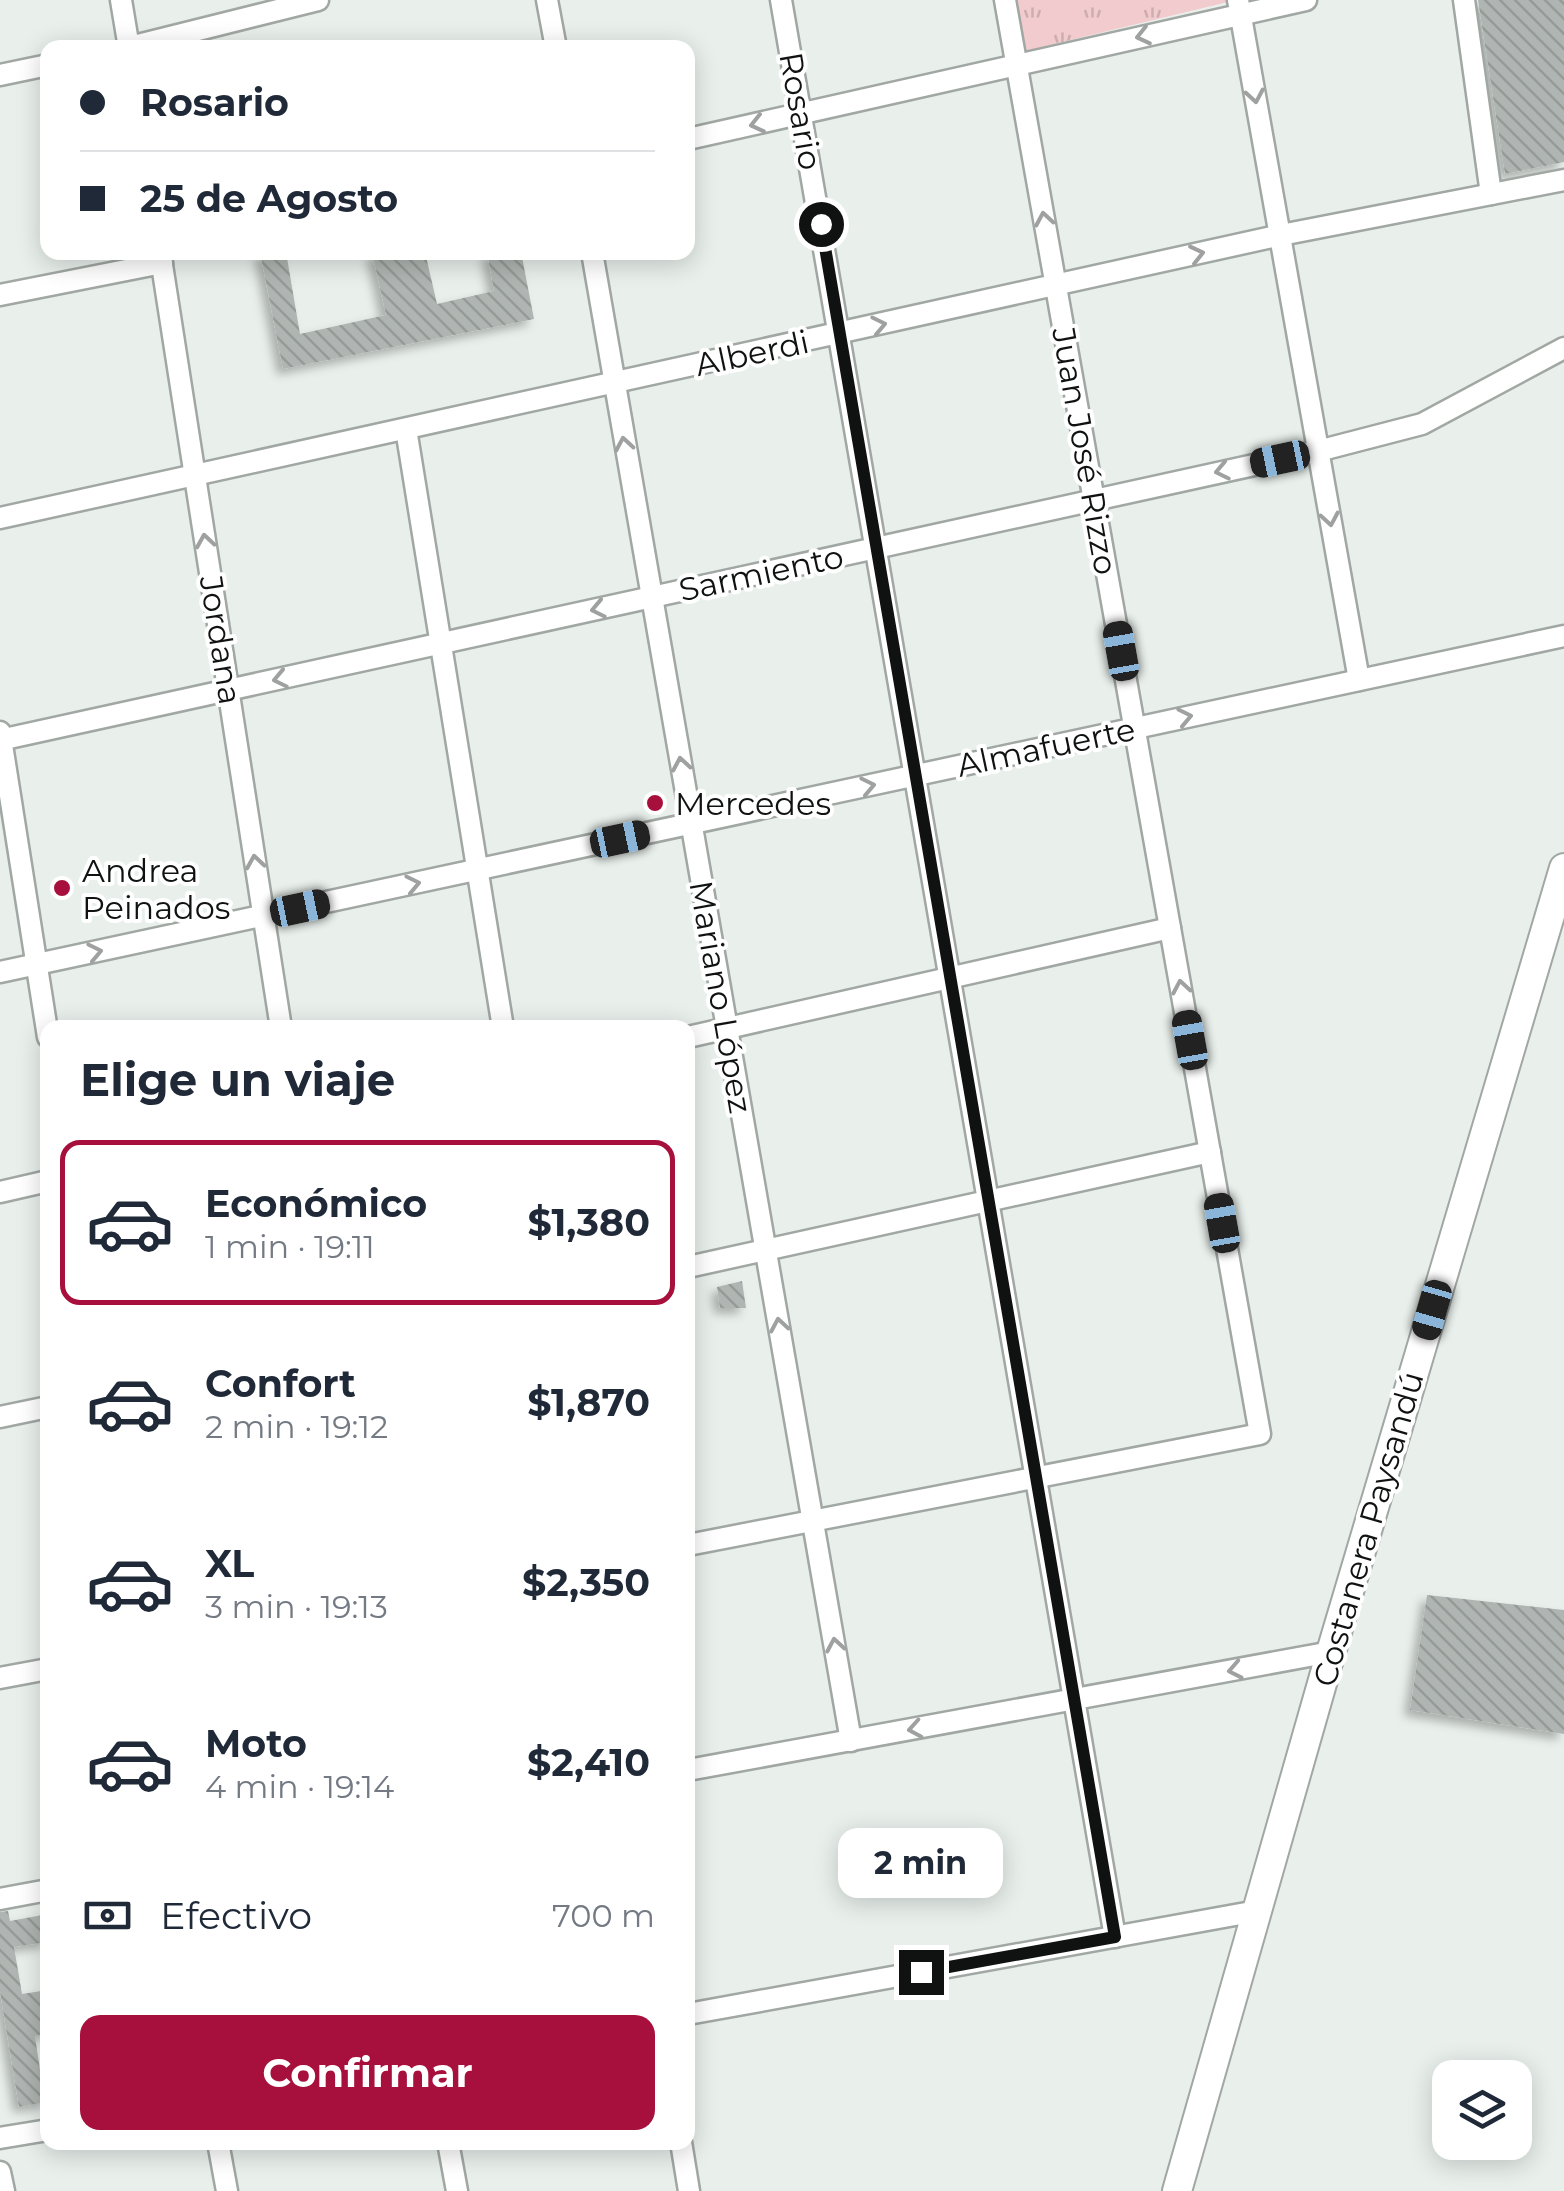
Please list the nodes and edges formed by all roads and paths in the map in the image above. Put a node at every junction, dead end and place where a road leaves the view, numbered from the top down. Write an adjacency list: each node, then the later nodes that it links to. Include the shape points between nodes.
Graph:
1 (121, 0): 9 (street)
2 (318, 0): 10 (street)
3 (548, 0): 11 (street)
4 (782, 0): 15 (street, Rosario)
5 (1005, 0): 12 (street, Juan José Rizzo)
6 (1306, 0): 8 (street)
7 (1464, 0): 18 (street)
8 (1239, 7): 12 (street, one-way to 12); 19 (street, one-way to 19)
9 (127, 40)
10 (156, 40)
11 (555, 40)
12 (1016, 65): 15 (street); 23 (street, Juan José Rizzo, one-way to 12)
13 (40, 67): 14 (street)
14 (0, 75)
15 (802, 114): 16 (street, one-way to 16); 25 (street, Rosario)
16 (695, 138)
17 (1564, 180): 18 (street, Alberdi)
18 (1491, 194): 19 (street, Alberdi)
19 (1281, 235): 23 (street, Alberdi, one-way to 19); 29 (street)
20 (153, 260): 24 (street)
21 (161, 260): 30 (street, Jordana)
22 (593, 260): 27 (street, Mariano López)
23 (1056, 286): 25 (street, Alberdi, one-way to 23); 31 (street, Juan José Rizzo)
24 (0, 296)
25 (841, 334): 27 (street, Alberdi); 33 (street, Rosario)
26 (1564, 348): 29 (street, Sarmiento, via 1422,424)
27 (613, 383): 28 (street, Alberdi); 34 (street, Mariano López, one-way to 27)
28 (406, 429): 30 (street, Alberdi); 36 (street)
29 (1318, 451): 31 (street, Sarmiento, one-way to 31); 37 (street, one-way to 37)
30 (195, 475): 32 (street, Alberdi); 38 (street, Jordana, one-way to 30)
31 (1094, 498): 33 (street, Sarmiento); 39 (street, Juan José Rizzo)
32 (0, 518)
33 (876, 548): 34 (street, Sarmiento); 42 (street, Rosario)
34 (652, 597): 36 (street, Sarmiento, one-way to 36); 43 (street, Mariano López, one-way to 34)
35 (1564, 636): 37 (street, Almafuerte)
36 (441, 644): 38 (street, Sarmiento, one-way to 38); 45 (street)
37 (1359, 680): 39 (street, Almafuerte, one-way to 37)
38 (228, 690): 41 (street, Sarmiento); 46 (street, Jordana, one-way to 38)
39 (1134, 728): 42 (street, Almafuerte); 47 (street, Juan José Rizzo)
40 (0, 732): 41 (street)
41 (1, 740): 48 (street)
42 (916, 776): 43 (street, Almafuerte, one-way to 42); 50 (street, Rosario)
43 (692, 824): 45 (street, Almafuerte); 54 (street, Mariano López)
44 (1564, 868): 67 (main road, Costanera Paysandú)
45 (478, 870): 46 (street, Almafuerte, one-way to 45); 53 (street)
46 (264, 916): 48 (street, Almafuerte, one-way to 46); 52 (street, Jordana)
47 (1170, 928): 50 (street); 56 (street, Juan José Rizzo, one-way to 47)
48 (36, 964): 49 (street, Almafuerte); 51 (street)
49 (0, 972)
50 (951, 977): 54 (street); 59 (street, Rosario)
51 (45, 1020)
52 (280, 1020)
53 (502, 1020)
54 (727, 1028): 55 (street); 60 (street, Mariano López)
55 (695, 1035)
56 (1210, 1152): 59 (street); 64 (street, Juan José Rizzo, via 1260,1434)
57 (40, 1183): 58 (street)
58 (0, 1192)
59 (990, 1201): 60 (street); 64 (street, Rosario)
60 (766, 1250): 61 (street); 65 (street, Mariano López, one-way to 60)
61 (695, 1265)
62 (40, 1409): 63 (street)
63 (0, 1417)
64 (1038, 1477): 65 (street); 70 (street, Rosario)
65 (813, 1520): 66 (street); 71 (street, Mariano López, one-way to 65)
66 (695, 1543)
67 (1331, 1652): 70 (street, one-way to 70); 75 (main road, Costanera Paysandú)
68 (40, 1670): 69 (street)
69 (0, 1678)
70 (1076, 1700): 71 (street, one-way to 71); 76 (street, Rosario)
71 (852, 1741): 72 (street)
72 (695, 1769)
73 (40, 1891): 74 (street)
74 (0, 1898)
75 (1258, 1911): 76 (street); 88 (main road, Costanera Paysandú)
76 (1115, 1937): 77 (street)
77 (695, 2013)
78 (40, 2131): 79 (street)
79 (0, 2138)
80 (219, 2150): 85 (street)
81 (449, 2150): 86 (street)
82 (681, 2150): 87 (street)
83 (0, 2172): 84 (street)
84 (4, 2191)
85 (227, 2191)
86 (456, 2191)
87 (689, 2191)
88 (1178, 2191)

